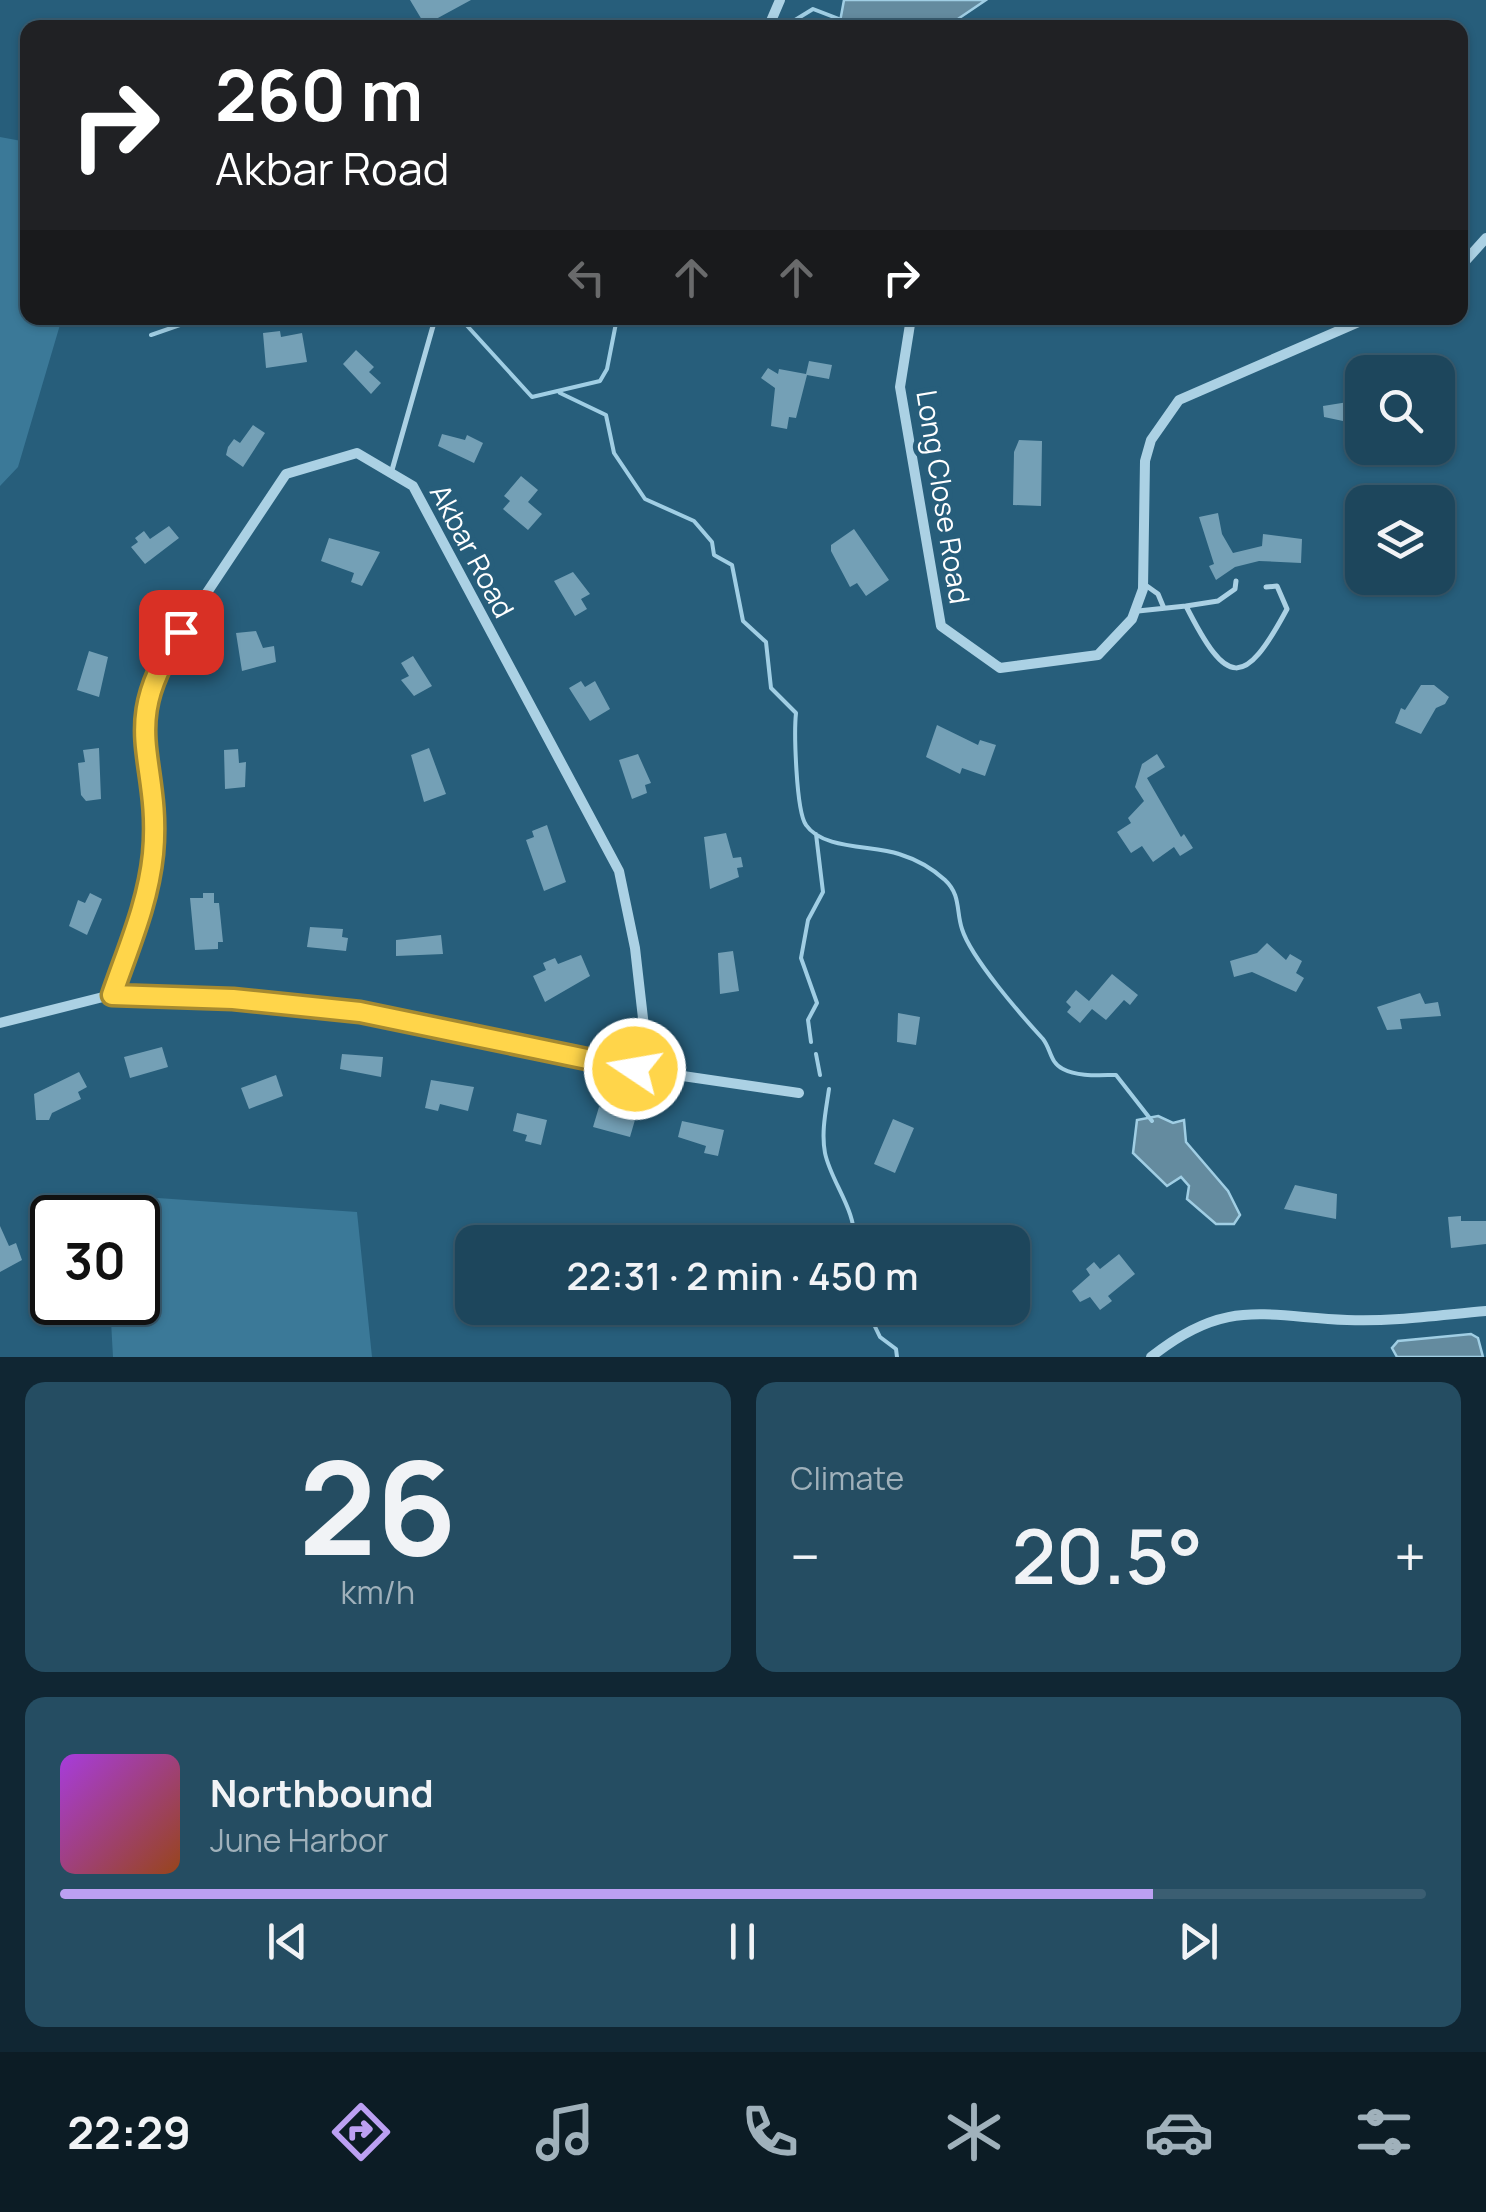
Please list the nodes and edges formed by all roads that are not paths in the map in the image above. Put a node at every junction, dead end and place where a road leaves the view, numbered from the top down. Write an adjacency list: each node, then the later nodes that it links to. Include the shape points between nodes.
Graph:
1 (1486, 238): 2 (street)
2 (1468, 258)
3 (432, 325): 6 (lane)
4 (910, 325): 12 (street, Long Close Road, via 900,387 941,626 1000,668 1098,655)
5 (1352, 325): 8 (street, Long Close Road, via 1173,406 1145,461)
6 (392, 473): 13 (street, Akbar Road, via 358,453 286,474 160,663 144,716 155,820 146,902); 15 (street, Akbar Road, via 413,486 619,870 644,1026)
7 (1236, 581): 11 (lane, via 1218,601)
8 (1144, 584): 10 (lane); 12 (street, Long Close Road)
9 (1266, 587): 11 (lane, via 1276,586 1288,609 1244,669 1215,658)
10 (1163, 606): 11 (lane); 12 (lane)
11 (1186, 606)
12 (1135, 612)
13 (112, 995): 14 (street); 15 (street, via 360,1012)
14 (0, 1023)
15 (635, 1069): 16 (street)
16 (799, 1094)
17 (1486, 1311): 18 (street, via 1386,1319 1269,1311 1226,1316 1182,1333)
18 (1151, 1357)

